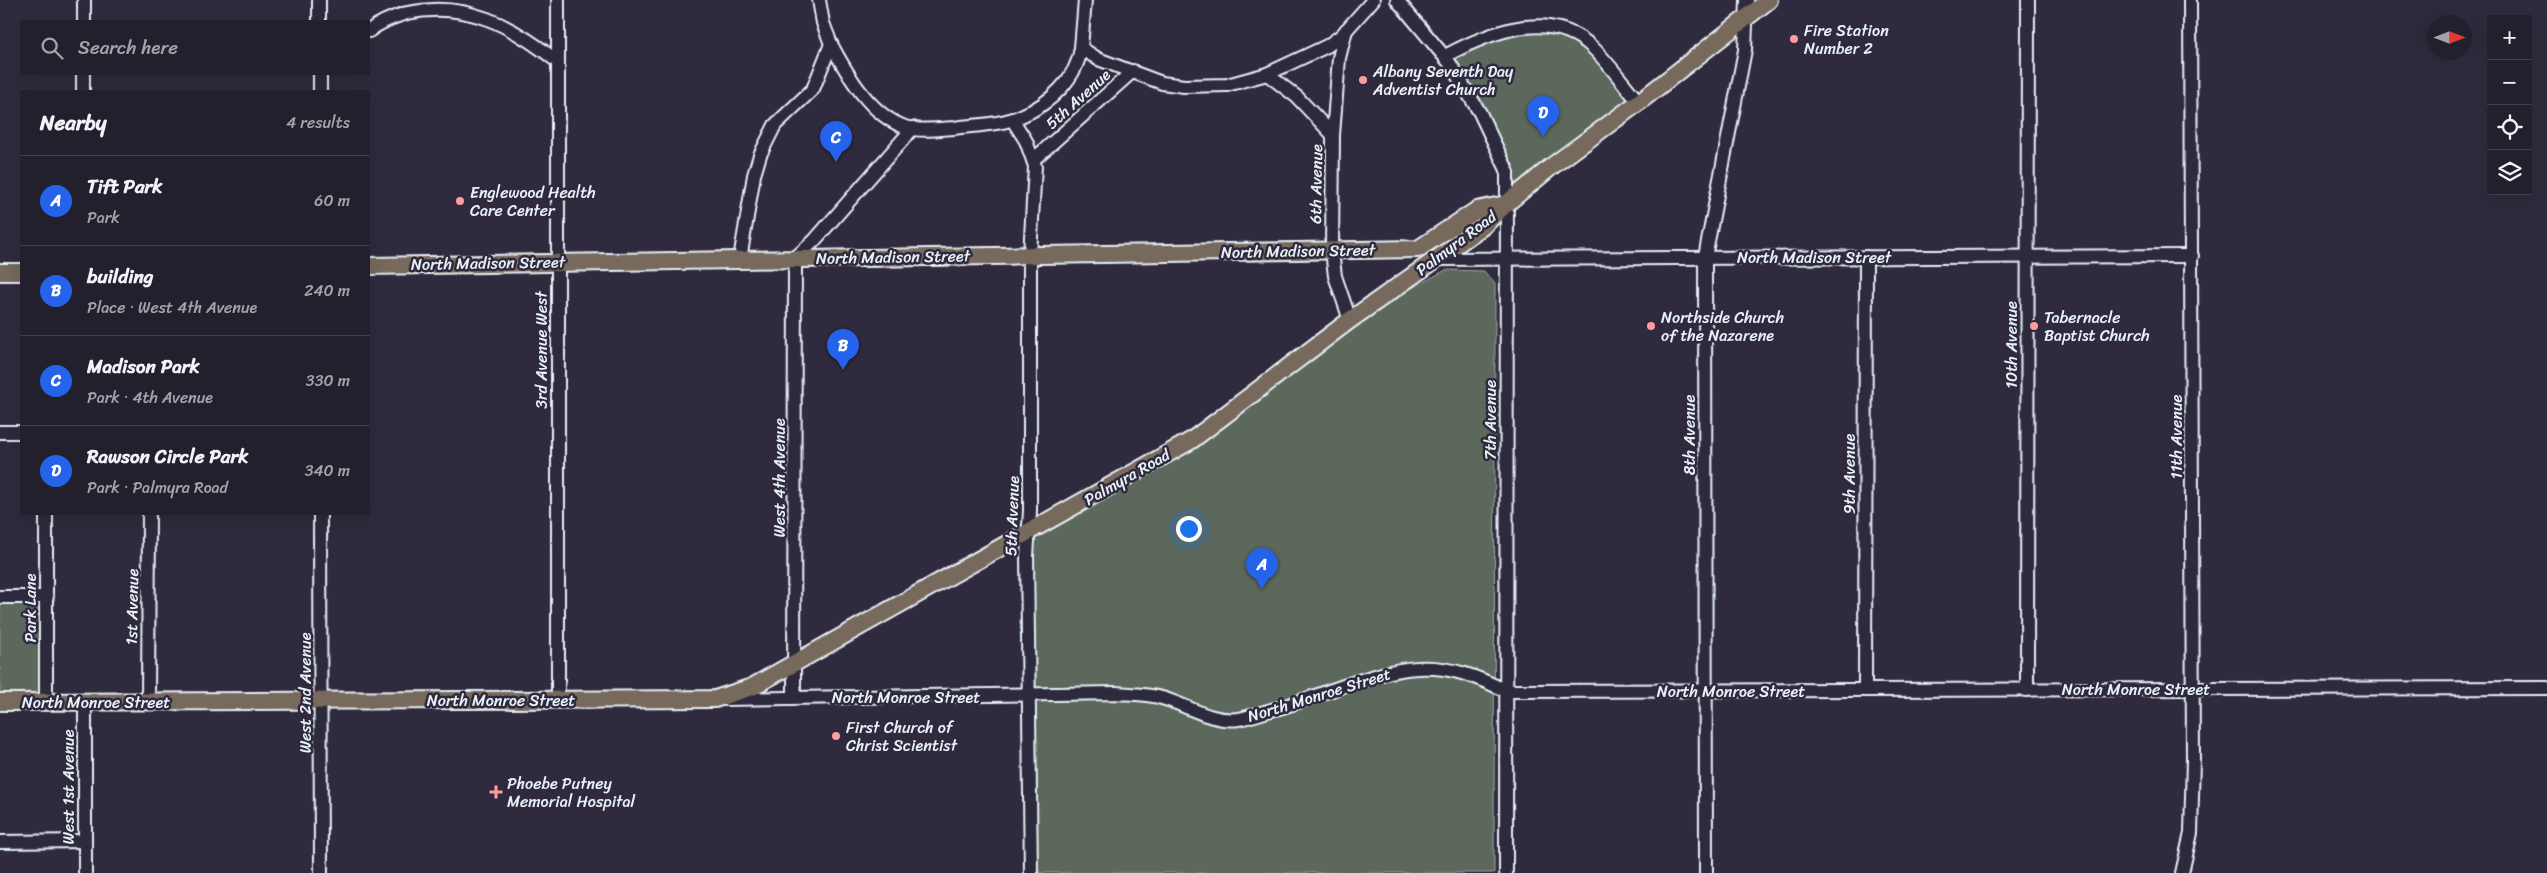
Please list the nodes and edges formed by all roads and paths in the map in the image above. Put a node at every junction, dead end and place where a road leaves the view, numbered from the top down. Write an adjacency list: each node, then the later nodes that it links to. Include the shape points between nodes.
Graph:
1 (84, 0): 12 (street)
2 (319, 0): 13 (street)
3 (558, 0): 19 (street, 3rd Avenue West)
4 (819, 0): 16 (street)
5 (1085, 0): 17 (street)
6 (1373, 0): 15 (street)
7 (1397, 0): 18 (street, 7th Avenue)
8 (1769, 0): 11 (main road, Palmyra Road)
9 (2028, 0): 37 (street, 10th Avenue)
10 (2190, 0): 35 (street, 11th Avenue)
11 (1748, 8): 26 (main road, Palmyra Road); 39 (street, 8th Avenue, via 1745,50)
12 (84, 20)
13 (319, 20)
14 (370, 30): 19 (street, via 395,16 416,10 456,8 504,23)
15 (1346, 30): 21 (street, via 1327,46); 29 (street, 6th Avenue, via 1339,58)
16 (830, 44): 28 (street, via 844,70 872,103 889,119); 40 (street, via 813,89 775,126 760,155)
17 (1082, 48): 20 (street, 5th Avenue, via 1098,59); 27 (street, via 1070,78 1038,107)
18 (1445, 56): 26 (street, via 1504,30 1543,25 1575,34 1591,46); 31 (street, 7th Avenue, via 1480,113 1506,166)
19 (558, 62): 43 (street, 3rd Avenue West)
20 (1133, 71): 21 (street, via 1162,83 1184,86 1226,85); 30 (street, 5th Avenue)
21 (1267, 74): 29 (street, 6th Avenue, via 1297,97)
22 (83, 75): 24 (street)
23 (320, 75): 25 (street)
24 (83, 90)
25 (320, 90)
26 (1639, 102): 31 (main road, Palmyra Road)
27 (1012, 119): 28 (street, via 940,129); 30 (street, 5th Avenue)
28 (913, 128): 38 (street, via 814,241)
29 (1333, 136): 33 (street, 6th Avenue)
30 (1033, 160): 34 (street, 5th Avenue, via 1036,187)
31 (1506, 204): 32 (main road, Palmyra Road, via 1477,210); 41 (main road, Palmyra Road, via 1483,226); 42 (street, 7th Avenue)
32 (1418, 249): 33 (main road, North Madison Street)
33 (1332, 251): 34 (main road, North Madison Street); 47 (street, 6th Avenue, via 1335,276)
34 (1030, 255): 38 (main road, North Madison Street); 53 (street, 5th Avenue)
35 (2192, 256): 37 (street, North Madison Street); 60 (street, 11th Avenue)
36 (1866, 257): 37 (street, North Madison Street); 39 (street, North Madison Street); 58 (street, 9th Avenue)
37 (2027, 257): 59 (street, 10th Avenue)
38 (795, 258): 40 (main road, North Madison Street); 56 (street, West 4th Avenue)
39 (1705, 258): 42 (street, North Madison Street); 62 (street, 8th Avenue)
40 (740, 259): 43 (main road, North Madison Street)
41 (1437, 259): 42 (street, North Madison Street); 47 (main road, Palmyra Road)
42 (1506, 260): 61 (street, 7th Avenue)
43 (558, 262): 44 (main road, North Madison Street); 66 (street, 3rd Avenue West)
44 (370, 266)
45 (0, 272): 46 (main road)
46 (20, 272)
47 (1350, 320): 53 (main road, Palmyra Road, via 1192,440)
48 (0, 432): 49 (street)
49 (20, 432)
50 (46, 515): 55 (street, Park Lane)
51 (149, 515): 67 (street, 1st Avenue)
52 (320, 515): 68 (street, West 2nd Avenue)
53 (1029, 532): 56 (main road, Palmyra Road); 63 (street, 5th Avenue)
54 (0, 597): 55 (street)
55 (47, 597): 70 (street, Park Lane)
56 (794, 662): 64 (street, West 4th Avenue); 65 (main road, Palmyra Road, via 752,687)
57 (2547, 688): 60 (street, North Monroe Street)
58 (1865, 690): 59 (street, North Monroe Street); 62 (street, North Monroe Street)
59 (2027, 690): 60 (street, North Monroe Street)
60 (2194, 690): 79 (street, 11th Avenue, via 2191,833)
61 (1506, 691): 62 (street, North Monroe Street); 63 (street, North Monroe Street, via 1480,678 1458,672 1438,668 1408,669 1238,719 1193,712 1159,697); 77 (street, 7th Avenue)
62 (1706, 692): 78 (street, 8th Avenue)
63 (1030, 696): 64 (street, North Monroe Street); 76 (street, 5th Avenue)
64 (794, 697): 65 (street, North Monroe Street)
65 (715, 699): 66 (main road, North Monroe Street)
66 (558, 700): 68 (main road, North Monroe Street)
67 (148, 701): 68 (main road, North Monroe Street); 71 (main road, North Monroe Street)
68 (321, 701): 75 (street, West 2nd Avenue)
69 (0, 702): 70 (main road, North Monroe Street)
70 (46, 702): 71 (main road, North Monroe Street)
71 (84, 702): 72 (street, West 1st Avenue)
72 (84, 841): 73 (street); 74 (street, West 1st Avenue)
73 (0, 842)
74 (84, 873)
75 (321, 873)
76 (1030, 873)
77 (1506, 873)
78 (1706, 873)
79 (2182, 873)

